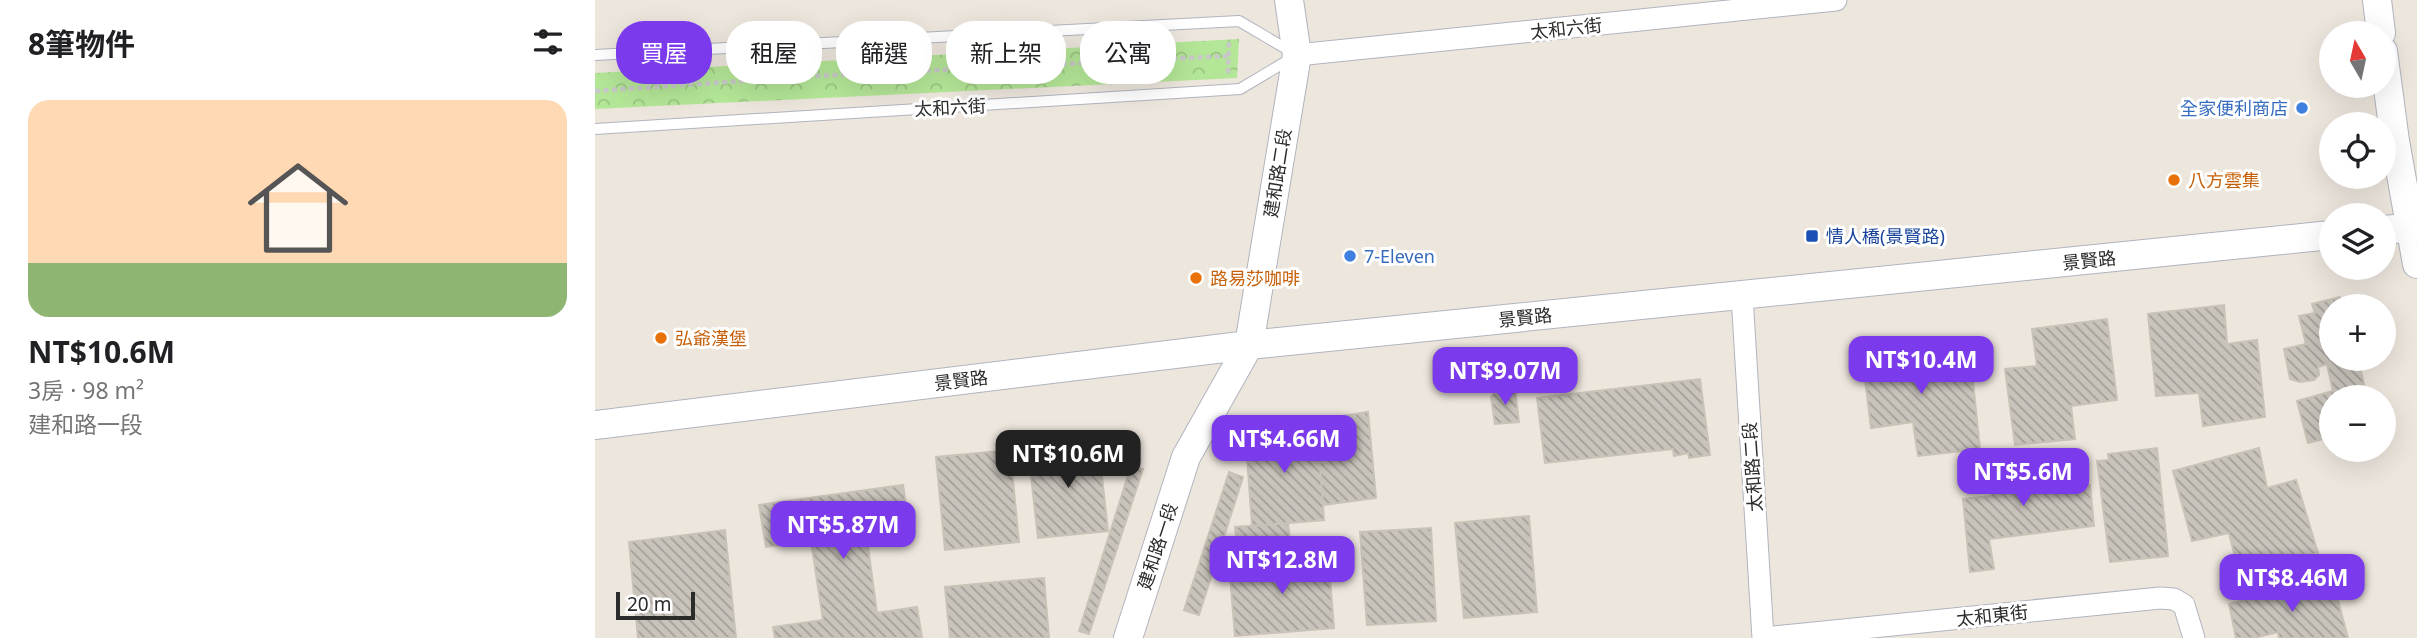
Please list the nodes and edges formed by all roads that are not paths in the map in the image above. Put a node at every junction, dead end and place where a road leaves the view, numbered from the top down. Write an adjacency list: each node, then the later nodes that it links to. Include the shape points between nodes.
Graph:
1 (1289, 0): 6 (street, 建和路二段)
2 (1836, 0): 6 (street, 太和六街)
3 (2377, 0): 4 (street)
4 (2380, 21)
5 (595, 55): 6 (lane, via 1239,21)
6 (1297, 55): 8 (lane, 太和六街, via 1240,89); 13 (street, 建和路二段)
7 (2389, 98): 9 (street)
8 (595, 128)
9 (2403, 228): 11 (street)
10 (2319, 236): 12 (street, 景賢路)
11 (2417, 264)
12 (1742, 296): 13 (street, 景賢路); 16 (street, 太和路二段)
13 (1249, 345): 14 (street, 景賢路); 15 (street, 建和路一段, via 1186,457)
14 (595, 425)
15 (1128, 638)
16 (1763, 638): 17 (street, 太和東街, via 2160,598 2184,605)
17 (2194, 638)

